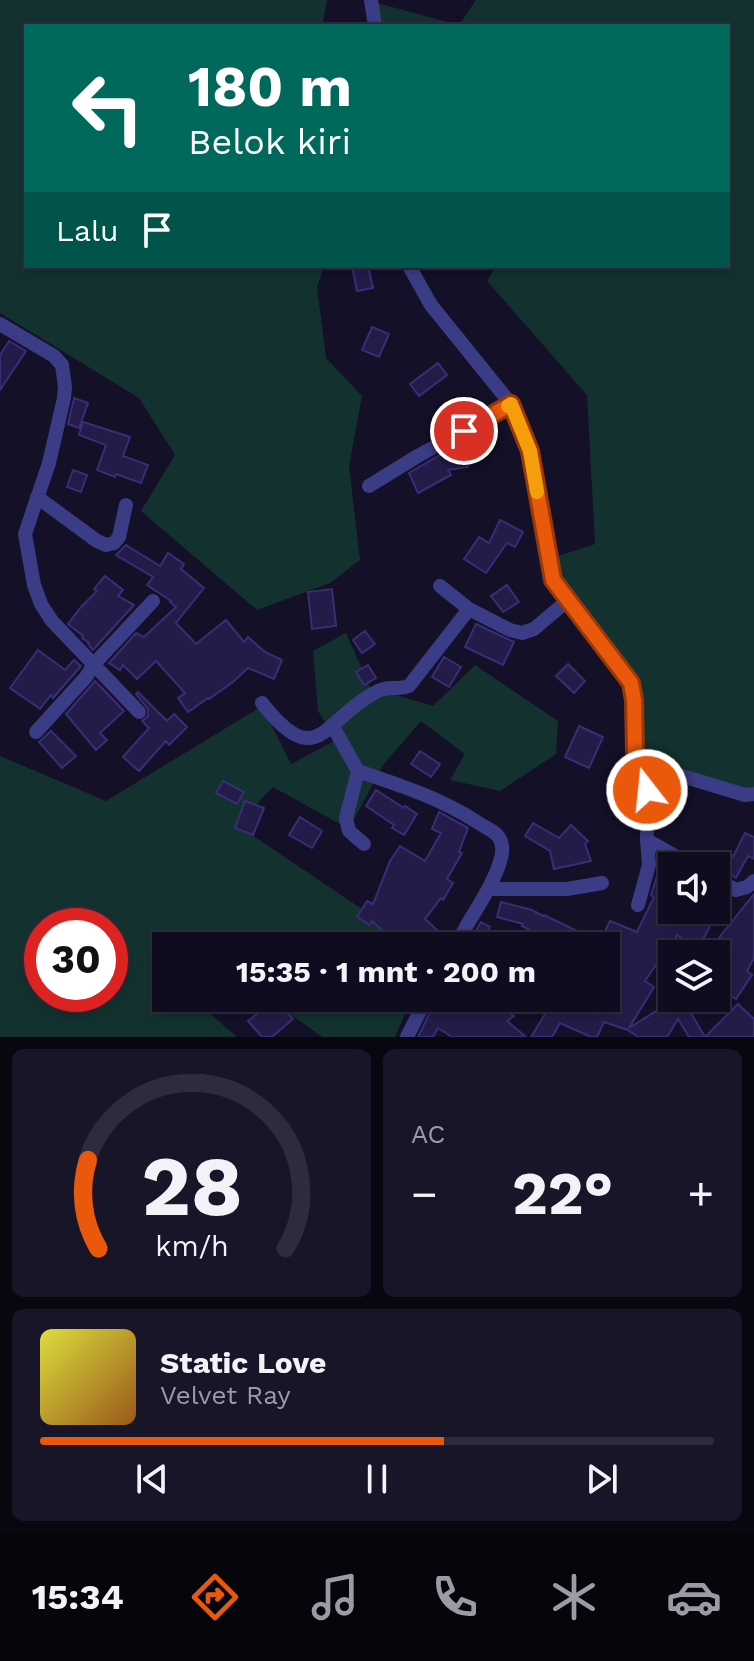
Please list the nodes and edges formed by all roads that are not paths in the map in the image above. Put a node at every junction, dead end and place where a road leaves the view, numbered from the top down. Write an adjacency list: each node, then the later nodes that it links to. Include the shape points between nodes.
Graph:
1 (371, 0): 2 (street)
2 (375, 24)
3 (410, 268): 5 (street, via 431,305)
4 (0, 324): 7 (street, via 62,365 64,398)
5 (511, 404): 6 (street); 11 (street, via 530,451 553,580)
6 (369, 486)
7 (37, 497): 8 (street, via 106,545 119,537); 13 (street, via 25,534 34,585 52,621)
8 (126, 505)
9 (440, 586): 12 (street)
10 (153, 601): 13 (street)
11 (567, 601): 12 (street, via 522,633); 18 (street, via 631,683 635,752)
12 (469, 609): 16 (street, via 409,686 381,689)
13 (94, 664): 15 (street); 17 (street)
14 (262, 703): 16 (street, via 304,739 319,737)
15 (139, 712)
16 (332, 725): 19 (street)
17 (36, 732)
18 (646, 765): 20 (street); 21 (street)
19 (358, 771): 22 (street, via 346,818 349,831); 27 (street, via 430,797 497,835 501,858)
20 (754, 794)
21 (647, 840): 23 (street); 28 (street, via 649,865)
22 (364, 844)
23 (668, 852)
24 (754, 881): 26 (street, via 736,890)
25 (602, 883): 27 (street, via 567,889)
26 (730, 887)
27 (488, 889): 29 (street)
28 (638, 905)
29 (462, 932)
30 (420, 1012): 31 (street)
31 (407, 1037)

